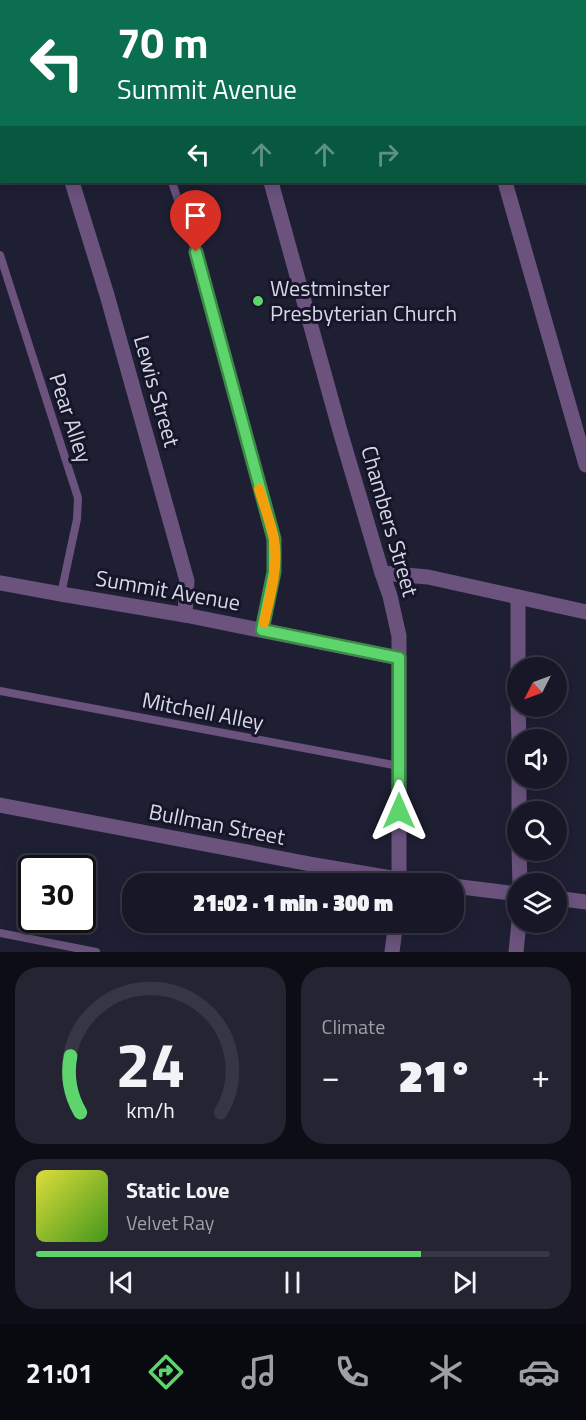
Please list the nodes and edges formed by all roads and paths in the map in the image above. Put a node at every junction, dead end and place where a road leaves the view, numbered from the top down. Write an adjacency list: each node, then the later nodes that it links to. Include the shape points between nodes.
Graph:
1 (72, 183): 12 (street, Lewis Street, via 185,573)
2 (172, 183): 13 (lane, via 201,268 274,539 274,572)
3 (271, 183): 7 (street, Chambers Street)
4 (504, 183): 6 (street)
5 (0, 255): 9 (lane, Pear Alley, via 78,498)
6 (586, 465)
7 (382, 573): 10 (street, via 428,577); 15 (street, Chambers Street, via 399,636)
8 (0, 583): 9 (street, Summit Avenue)
9 (61, 594): 12 (street, Summit Avenue)
10 (518, 597): 11 (street); 14 (street)
11 (586, 612)
12 (185, 615): 13 (street, Summit Avenue)
13 (262, 630): 15 (street, Summit Avenue)
14 (518, 657)
15 (399, 658): 17 (street, Chambers Street)
16 (0, 691): 17 (lane, Mitchell Alley)
17 (399, 766): 20 (street, Chambers Street)
18 (0, 805): 19 (street, Bullman Street)
19 (357, 873)
20 (399, 873)
21 (464, 887): 22 (street)
22 (507, 893)
23 (567, 899): 24 (street)
24 (586, 902)
25 (0, 933): 28 (lane)
26 (395, 933): 29 (street)
27 (518, 933): 30 (street)
28 (96, 952)
29 (392, 952)
30 (516, 952)

